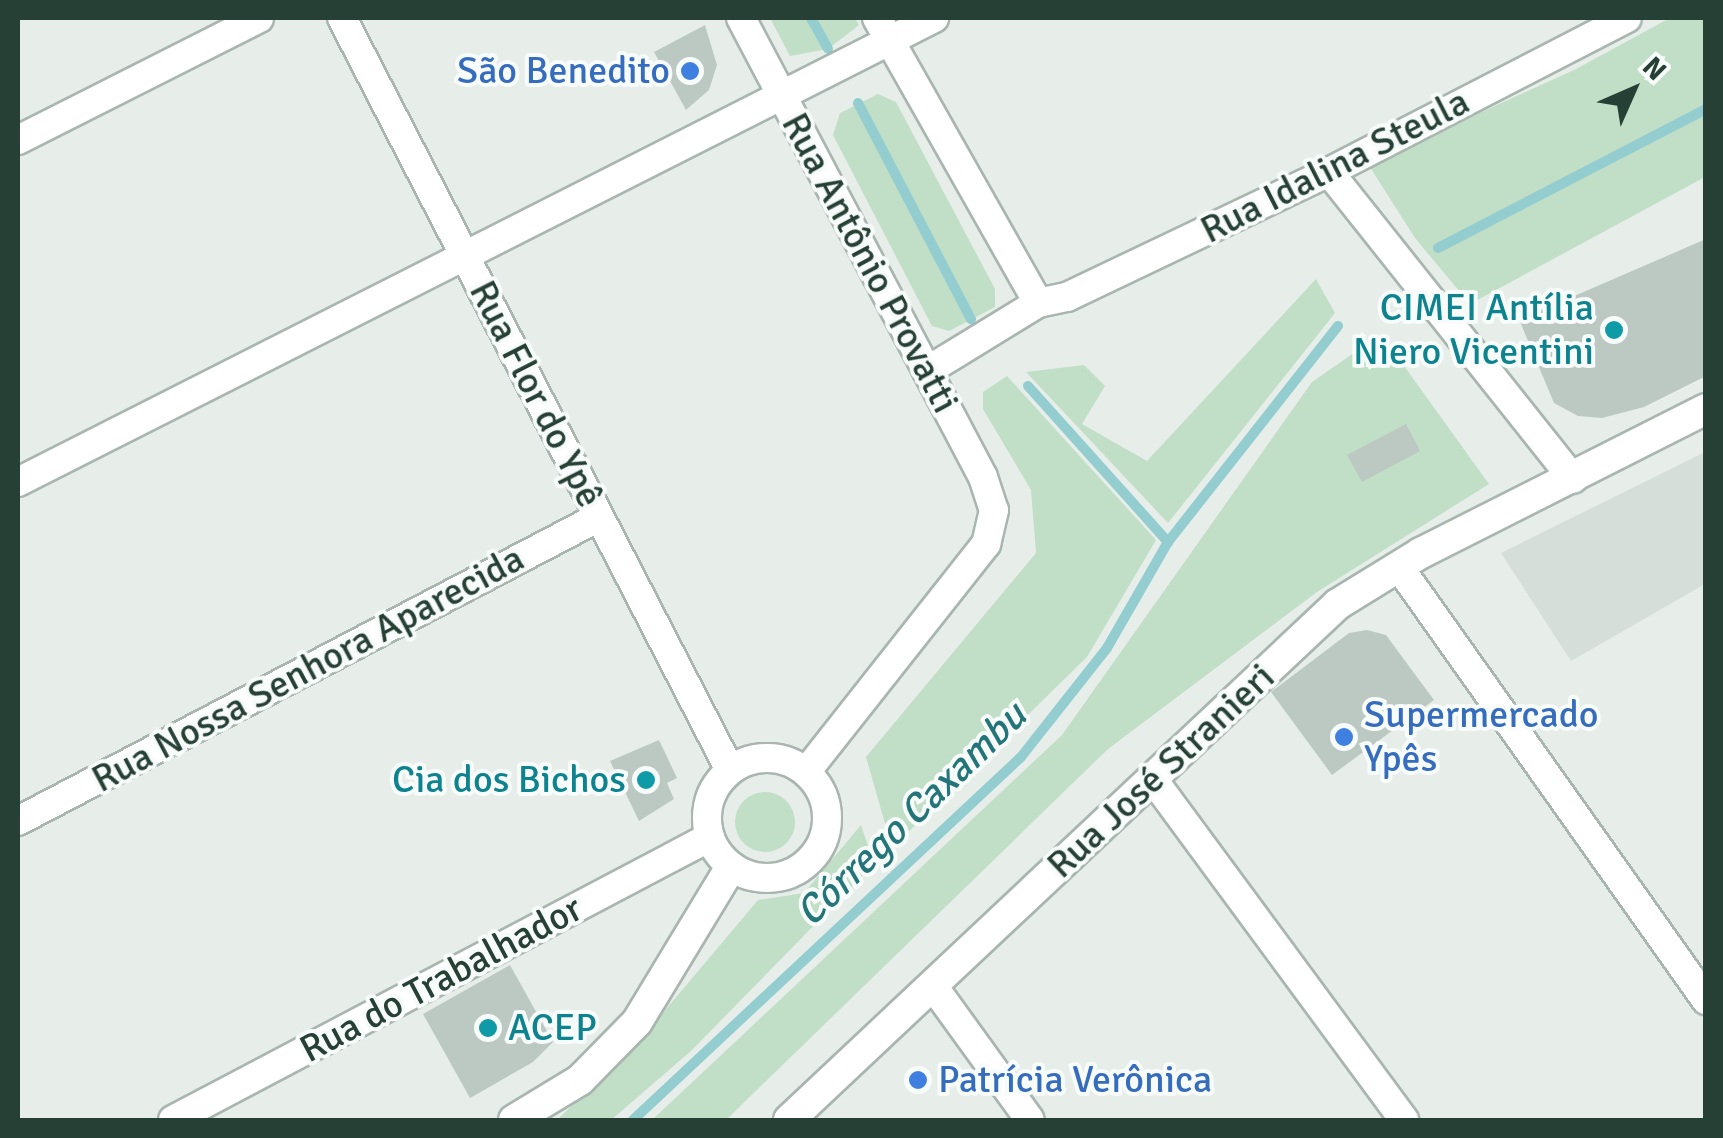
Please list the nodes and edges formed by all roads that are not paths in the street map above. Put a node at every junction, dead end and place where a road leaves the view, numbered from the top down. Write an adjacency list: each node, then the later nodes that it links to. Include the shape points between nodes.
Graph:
1 (259, 18): 8 (street)
2 (342, 18): 10 (street, Rua Flor do Ypê)
3 (741, 18): 7 (street, Rua Antônio Provatti)
4 (934, 18): 6 (street)
5 (1627, 18): 9 (street, Rua Idalina Steula)
6 (883, 29): 7 (street); 11 (street)
7 (780, 93): 10 (street); 12 (street, Rua Antônio Provatti)
8 (18, 140)
9 (1329, 172): 11 (street, Rua Idalina Steula, via 1068,297); 14 (street)
10 (464, 255): 15 (street); 16 (street, Rua Flor do Ypê)
11 (1038, 304): 12 (street, Rua Idalina Steula)
12 (927, 371): 19 (street, Rua Antônio Provatti, via 994,510 986,544)
13 (1706, 409): 14 (street, Rua José Stranieri)
14 (1573, 478): 17 (street, Rua José Stranieri)
15 (18, 482)
16 (599, 517): 18 (street, Rua Flor do Ypê); 21 (street, Rua Nossa Senhora Aparecida)
17 (1398, 568): 20 (street, Rua José Stranieri, via 1338,604); 25 (street)
18 (730, 770): 19 (street, via 760,758); 22 (street, via 709,800)
19 (806, 772): 23 (street, via 826,803 824,840 815,856 785,876 766,878)
20 (1152, 778): 24 (street, Rua José Stranieri); 30 (street)
21 (18, 821)
22 (710, 837): 23 (street); 26 (street, Rua do Trabalhador)
23 (732, 867): 27 (street, via 637,1022 580,1080)
24 (934, 986): 28 (street, Rua José Stranieri); 29 (street)
25 (1706, 1000)
26 (173, 1120)
27 (514, 1120)
28 (789, 1120)
29 (1030, 1120)
30 (1404, 1120)

